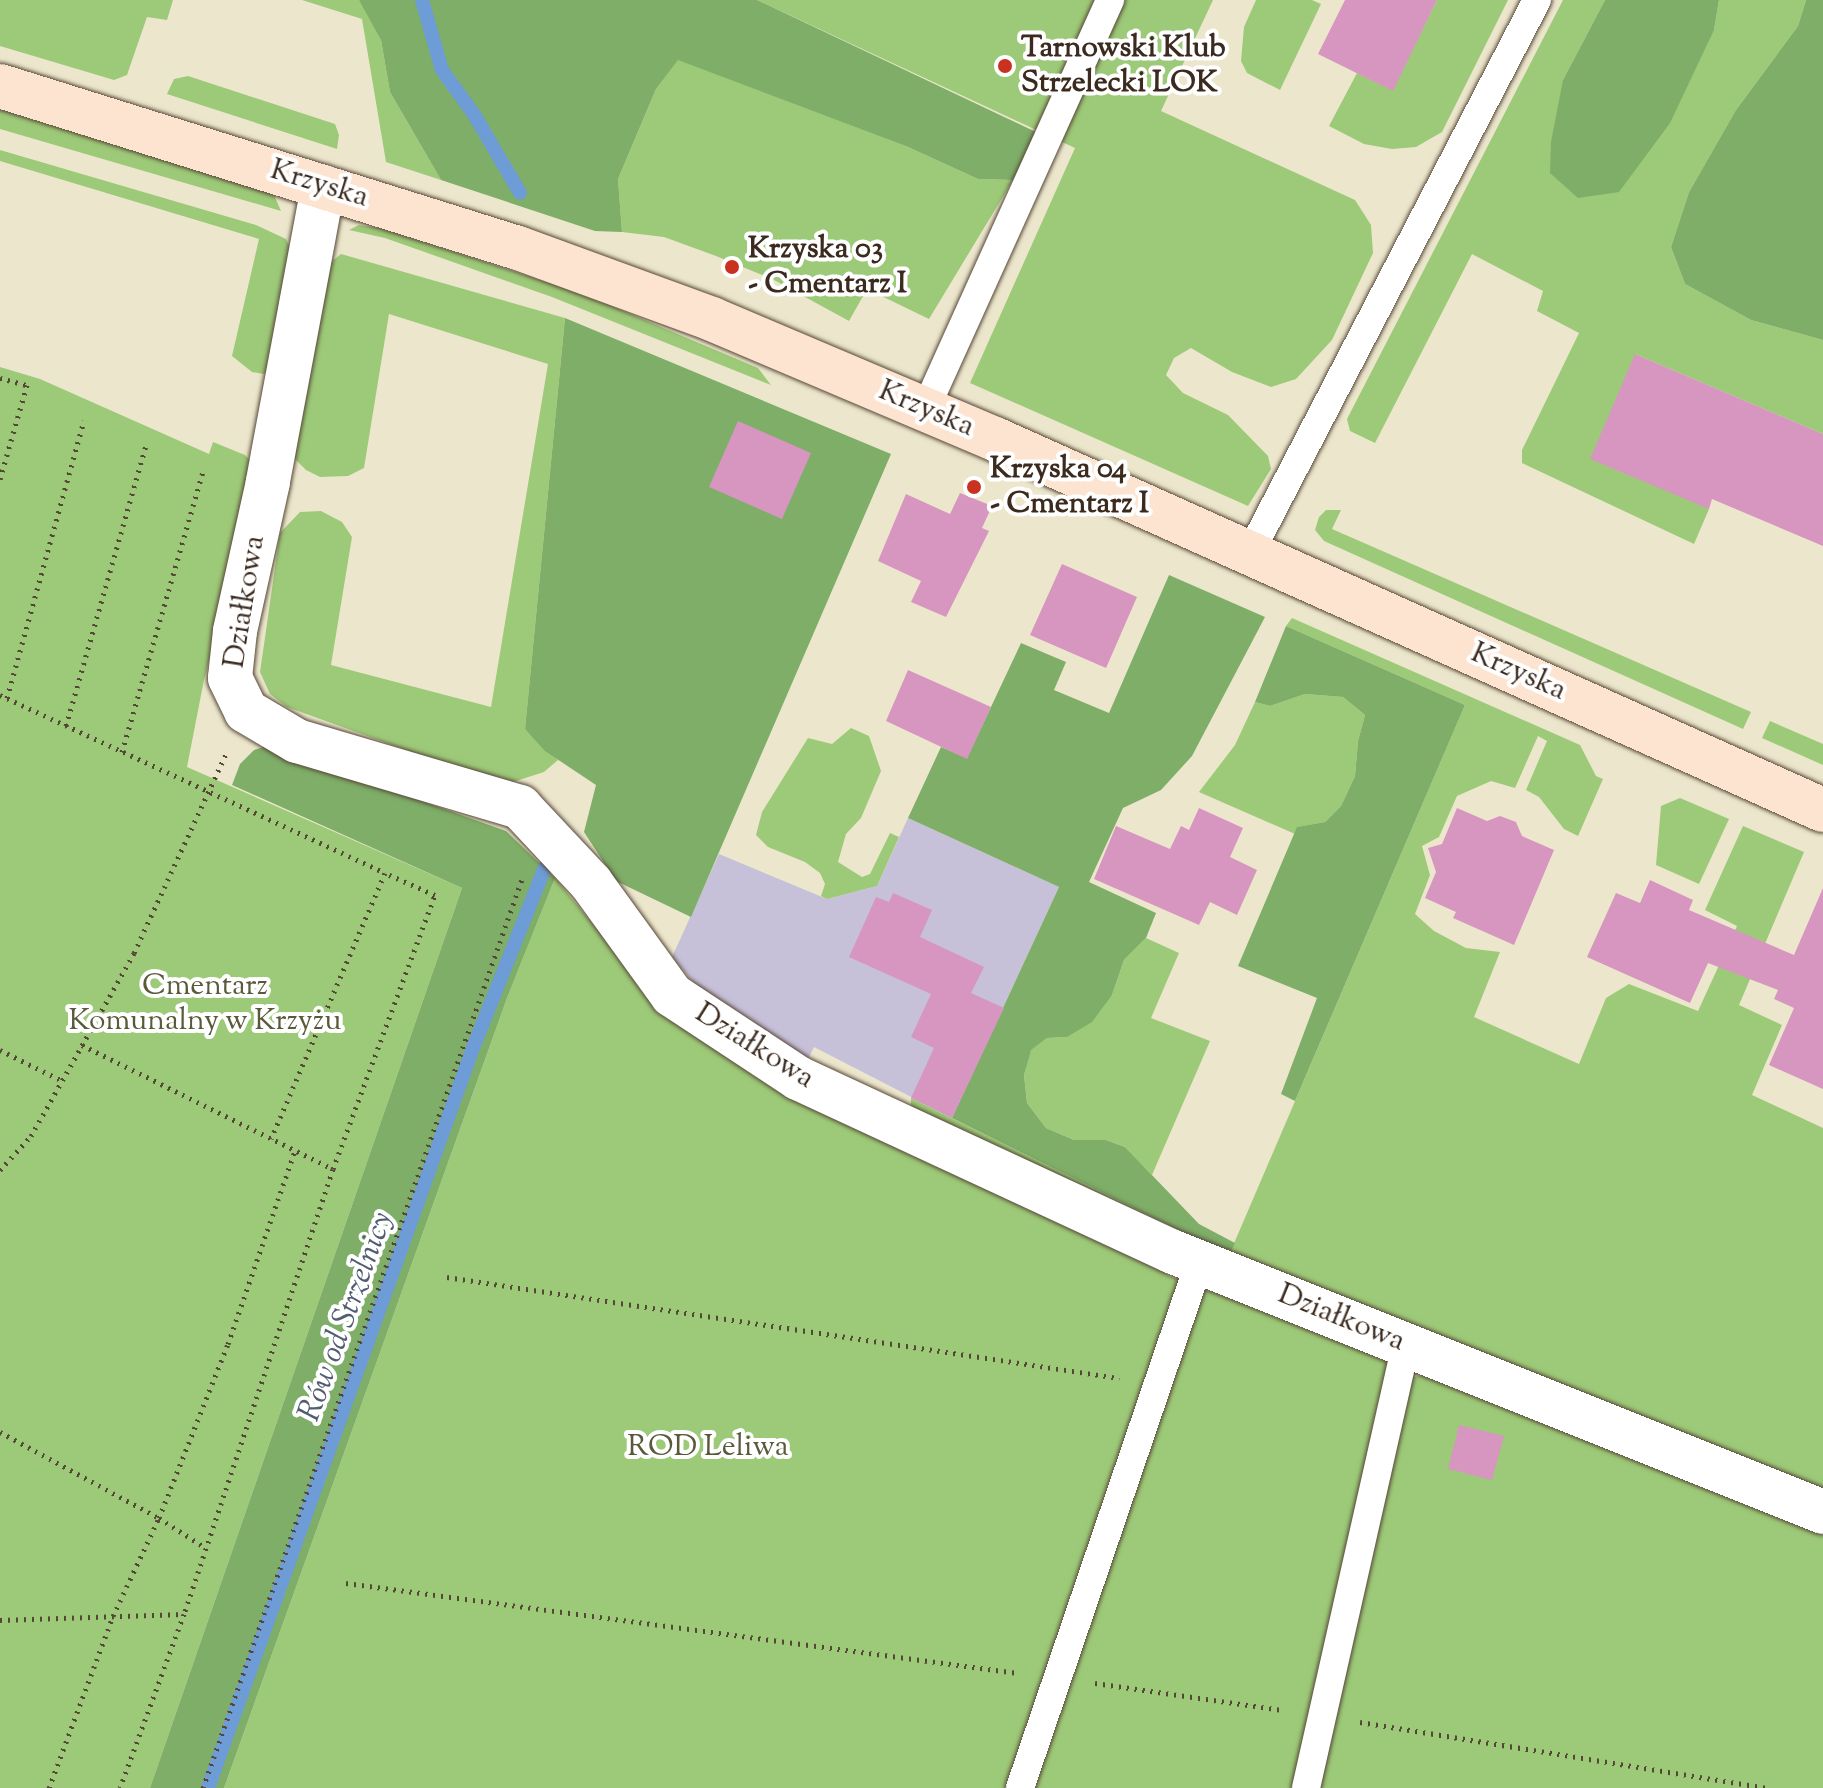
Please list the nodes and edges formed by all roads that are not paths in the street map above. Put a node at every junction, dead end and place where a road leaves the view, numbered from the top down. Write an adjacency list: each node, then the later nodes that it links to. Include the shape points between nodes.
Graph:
1 (1110, 0): 5 (lane)
2 (1537, 0): 6 (lane)
3 (0, 86): 4 (street, Krzyska)
4 (323, 187): 5 (street, Krzyska, via 599,275); 8 (street, Działkowa, via 235,631 230,678 246,711 297,741 520,807 591,883 672,995 685,1004 798,1078)
5 (925, 410): 6 (street, Krzyska)
6 (1250, 553): 7 (street, Krzyska)
7 (1823, 810)
8 (1199, 1263): 9 (street, Działkowa); 11 (lane)
9 (1406, 1345): 10 (street, Działkowa); 12 (lane)
10 (1823, 1512)
11 (1020, 1788)
12 (1306, 1788)

